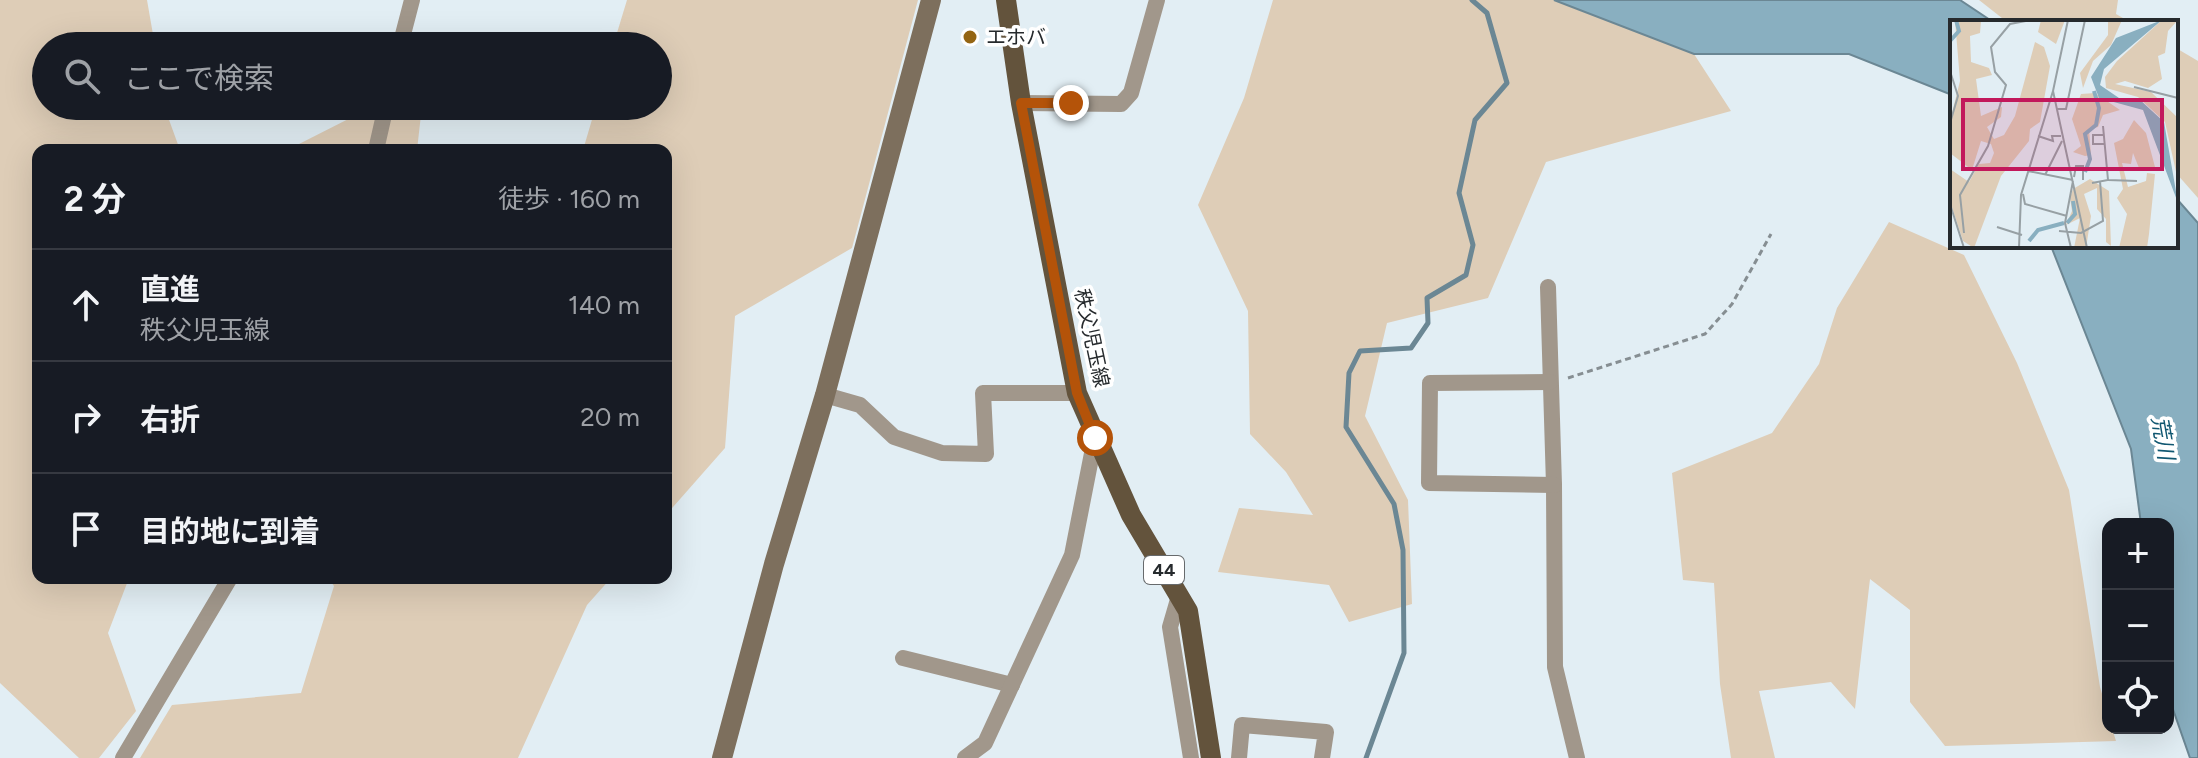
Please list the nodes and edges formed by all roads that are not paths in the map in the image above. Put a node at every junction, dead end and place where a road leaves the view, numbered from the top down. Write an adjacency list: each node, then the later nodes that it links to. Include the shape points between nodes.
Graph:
1 (412, 0): 5 (street)
2 (931, 0): 12 (street)
3 (1006, 0): 6 (main road, 秩父児玉線 / 44)
4 (1157, 0): 6 (street, via 1131,93 1121,104)
5 (404, 32)
6 (1021, 103): 11 (main road, 秩父児玉線 / 44)
7 (383, 120): 8 (street)
8 (377, 144)
9 (1548, 287): 10 (street)
10 (1550, 382): 14 (street); 14 (street, via 1430,383 1429,483)
11 (1077, 393): 12 (street, via 983,393 986,454 942,453 894,437 860,405); 13 (main road, 秩父児玉線 / 44)
12 (825, 395): 20 (street)
13 (1095, 438): 16 (main road, 秩父児玉線 / 44, via 1131,515); 18 (street, via 1072,555)
14 (1554, 485): 26 (street, via 1555,667)
15 (226, 584): 19 (street)
16 (1179, 596): 22 (street, via 1170,627); 23 (main road, 秩父児玉線 / 44, via 1188,611)
17 (903, 658): 18 (street)
18 (1012, 685): 21 (street, via 985,743)
19 (123, 758)
20 (722, 758)
21 (965, 758)
22 (1191, 758)
23 (1211, 758)
24 (1239, 758): 25 (street, via 1242,725 1326,732)
25 (1322, 758)
26 (1577, 758)

